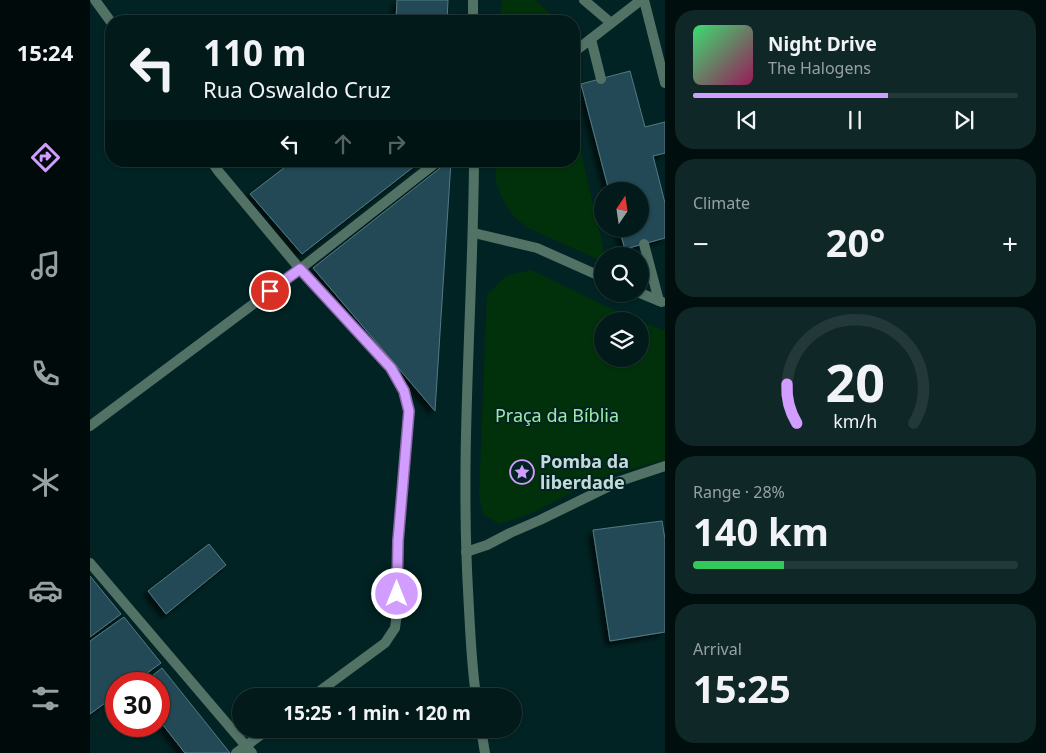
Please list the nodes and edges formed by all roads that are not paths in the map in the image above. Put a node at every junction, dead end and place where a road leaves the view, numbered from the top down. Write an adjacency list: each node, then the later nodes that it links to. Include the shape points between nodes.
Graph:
1 (95, 0): 5 (street)
2 (473, 0): 6 (street)
3 (584, 0): 7 (street)
4 (643, 0): 7 (street); 11 (street)
5 (106, 15)
6 (473, 15)
7 (611, 23): 8 (street)
8 (591, 39): 9 (street); 10 (street)
9 (580, 47)
10 (601, 78)
11 (665, 83)
12 (215, 167): 17 (street)
13 (430, 167): 17 (street)
14 (474, 167): 15 (street)
15 (474, 233): 18 (street, via 537,248); 23 (street, via 465,471)
16 (644, 244): 20 (street)
17 (300, 269): 21 (street); 25 (street, via 391,368 404,391 409,411 398,541 395,628 385,643)
18 (594, 273)
19 (649, 297): 20 (street)
20 (662, 303)
21 (90, 426)
22 (665, 466): 23 (street, via 620,482)
23 (466, 552): 26 (street)
24 (90, 563): 29 (street)
25 (324, 688)
26 (475, 688)
27 (260, 738): 29 (street)
28 (482, 738): 31 (street)
29 (249, 749): 30 (street)
30 (236, 753)
31 (485, 753)

